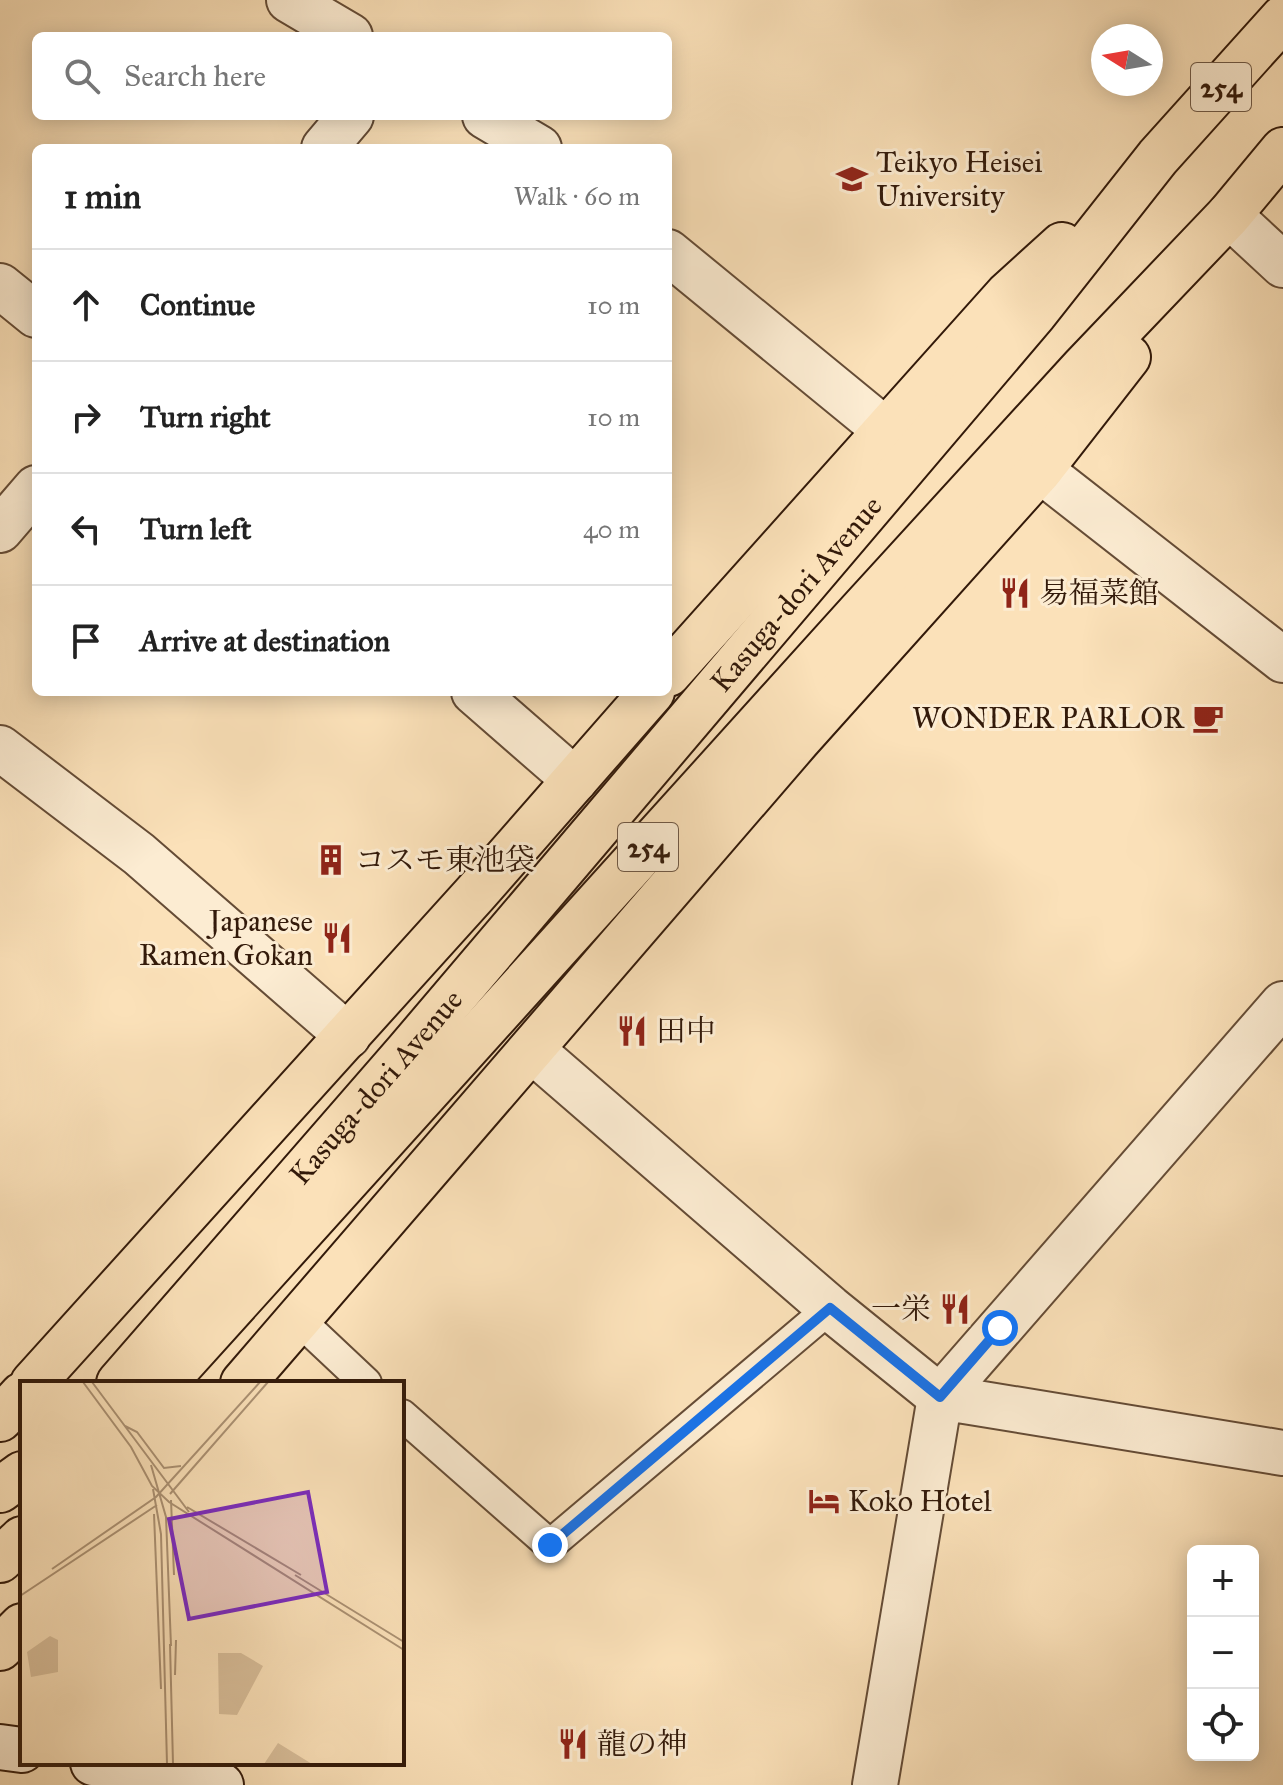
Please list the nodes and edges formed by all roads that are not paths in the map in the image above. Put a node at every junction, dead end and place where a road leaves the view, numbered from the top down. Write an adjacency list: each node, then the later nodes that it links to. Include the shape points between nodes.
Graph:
1 (289, 0): 3 (street)
2 (1283, 18): 9 (highway, Kasuga-dori Avenue / 254)
3 (343, 32)
4 (348, 120): 6 (street)
5 (492, 120): 7 (street)
6 (327, 144)
7 (532, 144)
8 (1283, 150): 10 (highway, Kasuga-dori Avenue / 254)
9 (1158, 157): 15 (highway, via 1008,294); 28 (highway, Kasuga-dori Avenue / 254)
10 (1229, 215): 12 (street); 16 (highway, via 1143,338); 28 (highway, Kasuga-dori Avenue / 254)
11 (672, 255): 15 (street)
12 (1283, 265)
13 (0, 286): 14 (street)
14 (32, 312)
15 (884, 429): 20 (highway)
16 (1040, 470): 19 (street); 27 (highway, via 798,740)
17 (32, 493): 18 (street)
18 (0, 530)
19 (1283, 660)
20 (672, 669)
21 (479, 696): 24 (street)
22 (648, 696): 24 (highway)
23 (0, 748): 26 (street, via 139,854)
24 (575, 780): 26 (highway)
25 (1283, 1004): 37 (street)
26 (348, 1036): 31 (highway)
27 (533, 1051): 29 (street); 30 (highway)
28 (421, 1067): 32 (highway, Kasuga-dori Avenue / 254); 33 (highway, Kasuga-dori Avenue / 254)
29 (830, 1308): 37 (street); 38 (lane, via 550,1545)
30 (299, 1320): 34 (highway); 35 (lane)
31 (35, 1381)
32 (121, 1381)
33 (166, 1381)
34 (245, 1381)
35 (364, 1381)
36 (20, 1397): 39 (highway)
37 (940, 1397): 40 (street); 51 (street)
38 (404, 1417)
39 (0, 1419)
40 (1283, 1453)
41 (20, 1475): 42 (highway)
42 (0, 1490)
43 (20, 1541): 44 (highway)
44 (0, 1560)
45 (20, 1628): 46 (highway)
46 (0, 1648)
47 (0, 1747): 48 (street)
48 (20, 1750)
49 (104, 1770): 50 (street)
50 (221, 1785)
51 (875, 1785)

